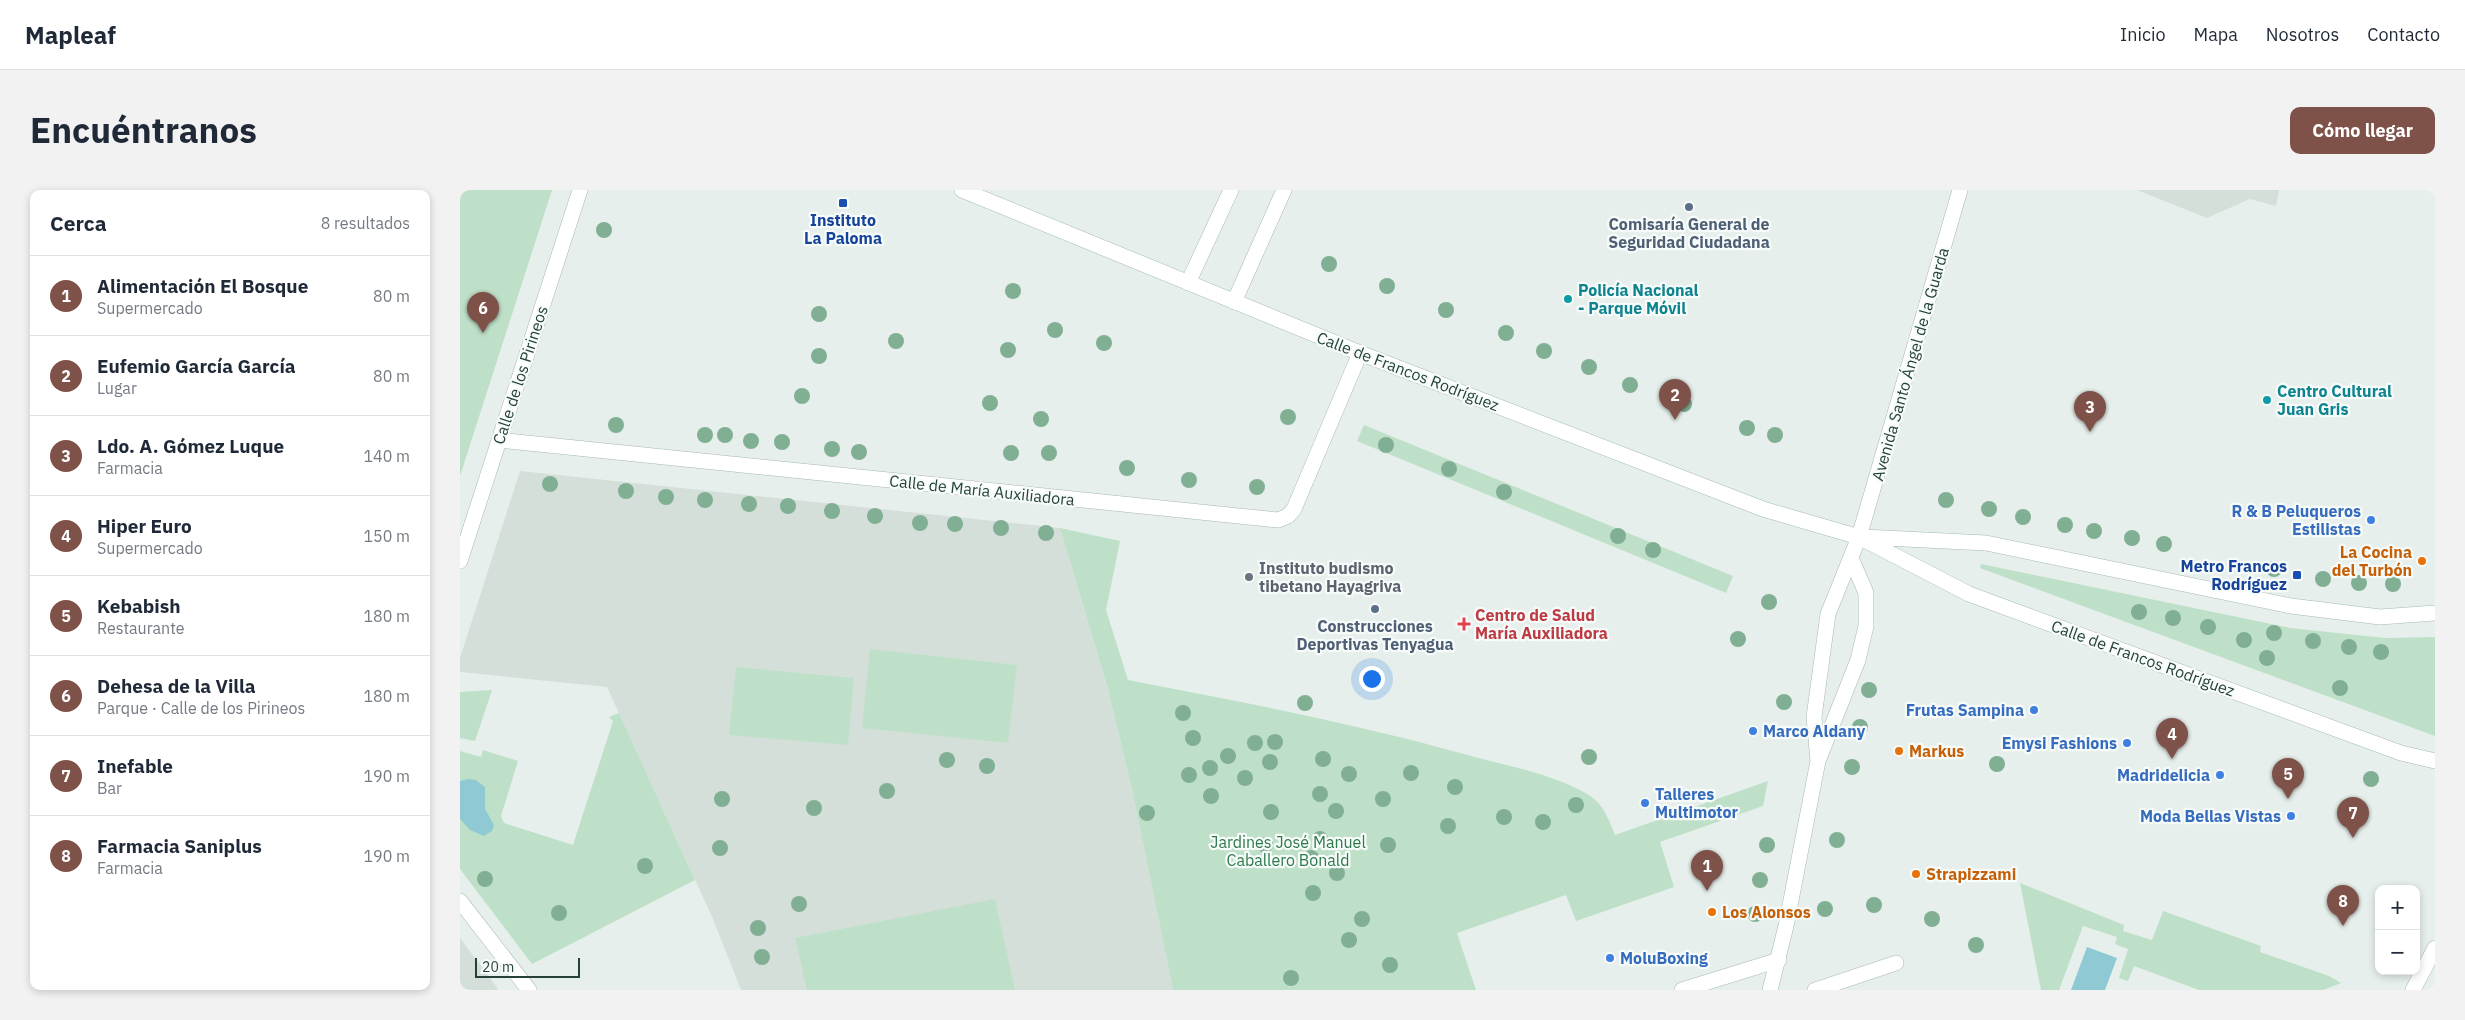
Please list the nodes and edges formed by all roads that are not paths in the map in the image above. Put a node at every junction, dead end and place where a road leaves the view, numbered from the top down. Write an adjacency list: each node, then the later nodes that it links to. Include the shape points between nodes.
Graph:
1 (580, 190): 9 (street, Calle de los Pirineos)
2 (962, 190): 6 (street, Calle de Francos Rodríguez)
3 (1231, 190): 6 (street)
4 (1284, 190): 7 (street)
5 (1960, 190): 10 (street, Avenida Santo Ángel de la Guarda)
6 (1188, 283): 7 (street, Calle de Francos Rodríguez)
7 (1234, 302): 8 (street, Calle de Francos Rodríguez)
8 (1360, 353): 9 (street, Calle de María Auxiliadora, via 1294,509 1283,518 1264,520); 10 (street, Calle de Francos Rodríguez, via 1763,509)
9 (498, 440): 12 (street, Calle de los Pirineos)
10 (1859, 537): 11 (street, Avenida Santo Ángel de la Guarda); 13 (street, Calle de Francos Rodríguez, via 1986,543 2338,613 2380,617); 14 (street, Calle de Francos Rodríguez, via 1969,594 2401,753)
11 (1851, 558): 15 (street, Avenida Santo Ángel de la Guarda, via 1828,614 1814,717); 15 (street, via 1866,593 1866,626 1858,660)
12 (460, 561)
13 (2435, 614)
14 (2435, 760)
15 (1818, 761): 18 (street)
16 (460, 901): 20 (street)
17 (2435, 948): 24 (street)
18 (1779, 960): 21 (street); 22 (street)
19 (1896, 963): 23 (street)
20 (529, 990)
21 (1682, 990)
22 (1770, 990)
23 (1815, 990)
24 (2413, 990)

